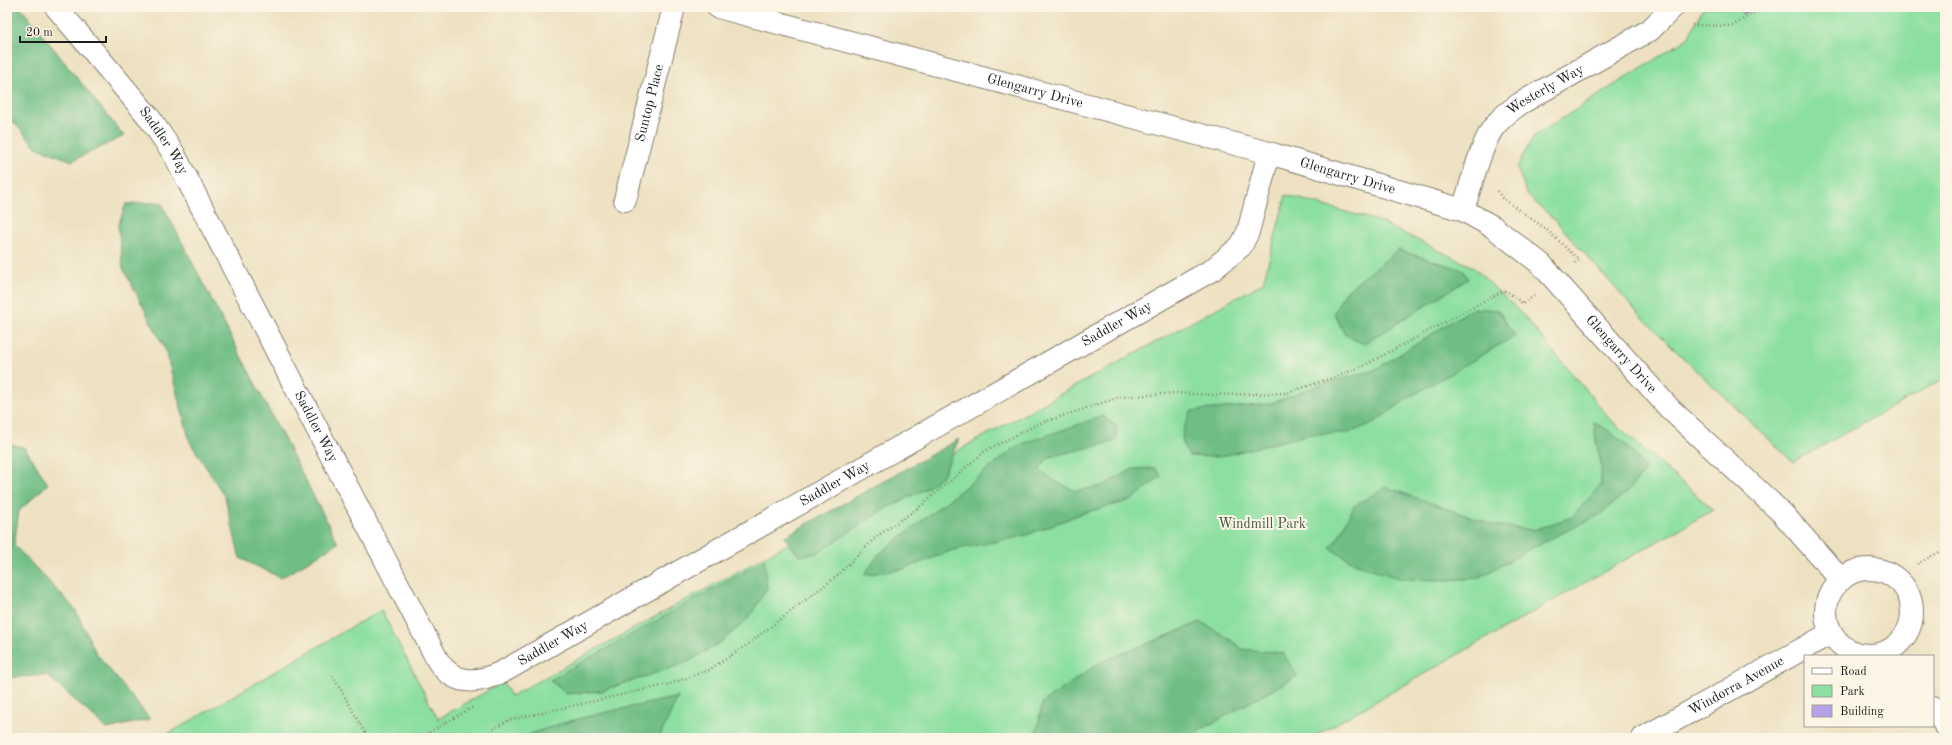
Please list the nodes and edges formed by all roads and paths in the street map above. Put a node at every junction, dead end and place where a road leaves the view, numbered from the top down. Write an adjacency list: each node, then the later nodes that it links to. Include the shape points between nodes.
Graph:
1 (56, 7): 7 (street, Saddler Way, via 148,116 174,154 438,661 454,676 474,681 489,679 504,671 1212,270 1241,246 1248,232)
2 (674, 7): 9 (street, Suntop Place)
3 (718, 7): 7 (street, Glengarry Drive)
4 (1673, 7): 10 (street, Westerly Way, via 1650,30 1507,113 1493,128 1485,143)
5 (1764, 7): 6 (path, via 1732,26)
6 (1688, 25)
7 (1269, 153): 10 (street, Glengarry Drive)
8 (1496, 184): 11 (path, via 1502,198 1546,229 1579,260)
9 (625, 200)
10 (1463, 210): 11 (street, Glengarry Drive, via 1522,248)
11 (1555, 278): 14 (street, Glengarry Drive, via 1669,408 1783,514); 23 (path, via 1523,304 1507,291 1503,291 1365,365 1287,393 1176,393 1120,397 1038,424 985,451 921,506 876,537 837,576 747,645 709,670 670,684 509,720 494,728)
12 (1945, 549): 13 (path)
13 (1918, 564)
14 (1841, 580): 15 (street, via 1833,589 1826,611); 16 (street, via 1853,573 1866,570 1880,571 1893,577 1903,586 1910,599 1912,612 1910,626)
15 (1831, 633): 16 (street, via 1840,644 1852,652 1865,655); 24 (street, Windorra Avenue)
16 (1895, 652)
17 (333, 676): 21 (path)
18 (1934, 708): 19 (street)
19 (1945, 724)
20 (428, 733): 22 (path)
21 (368, 738)
22 (437, 738)
23 (485, 738)
24 (1643, 738)

